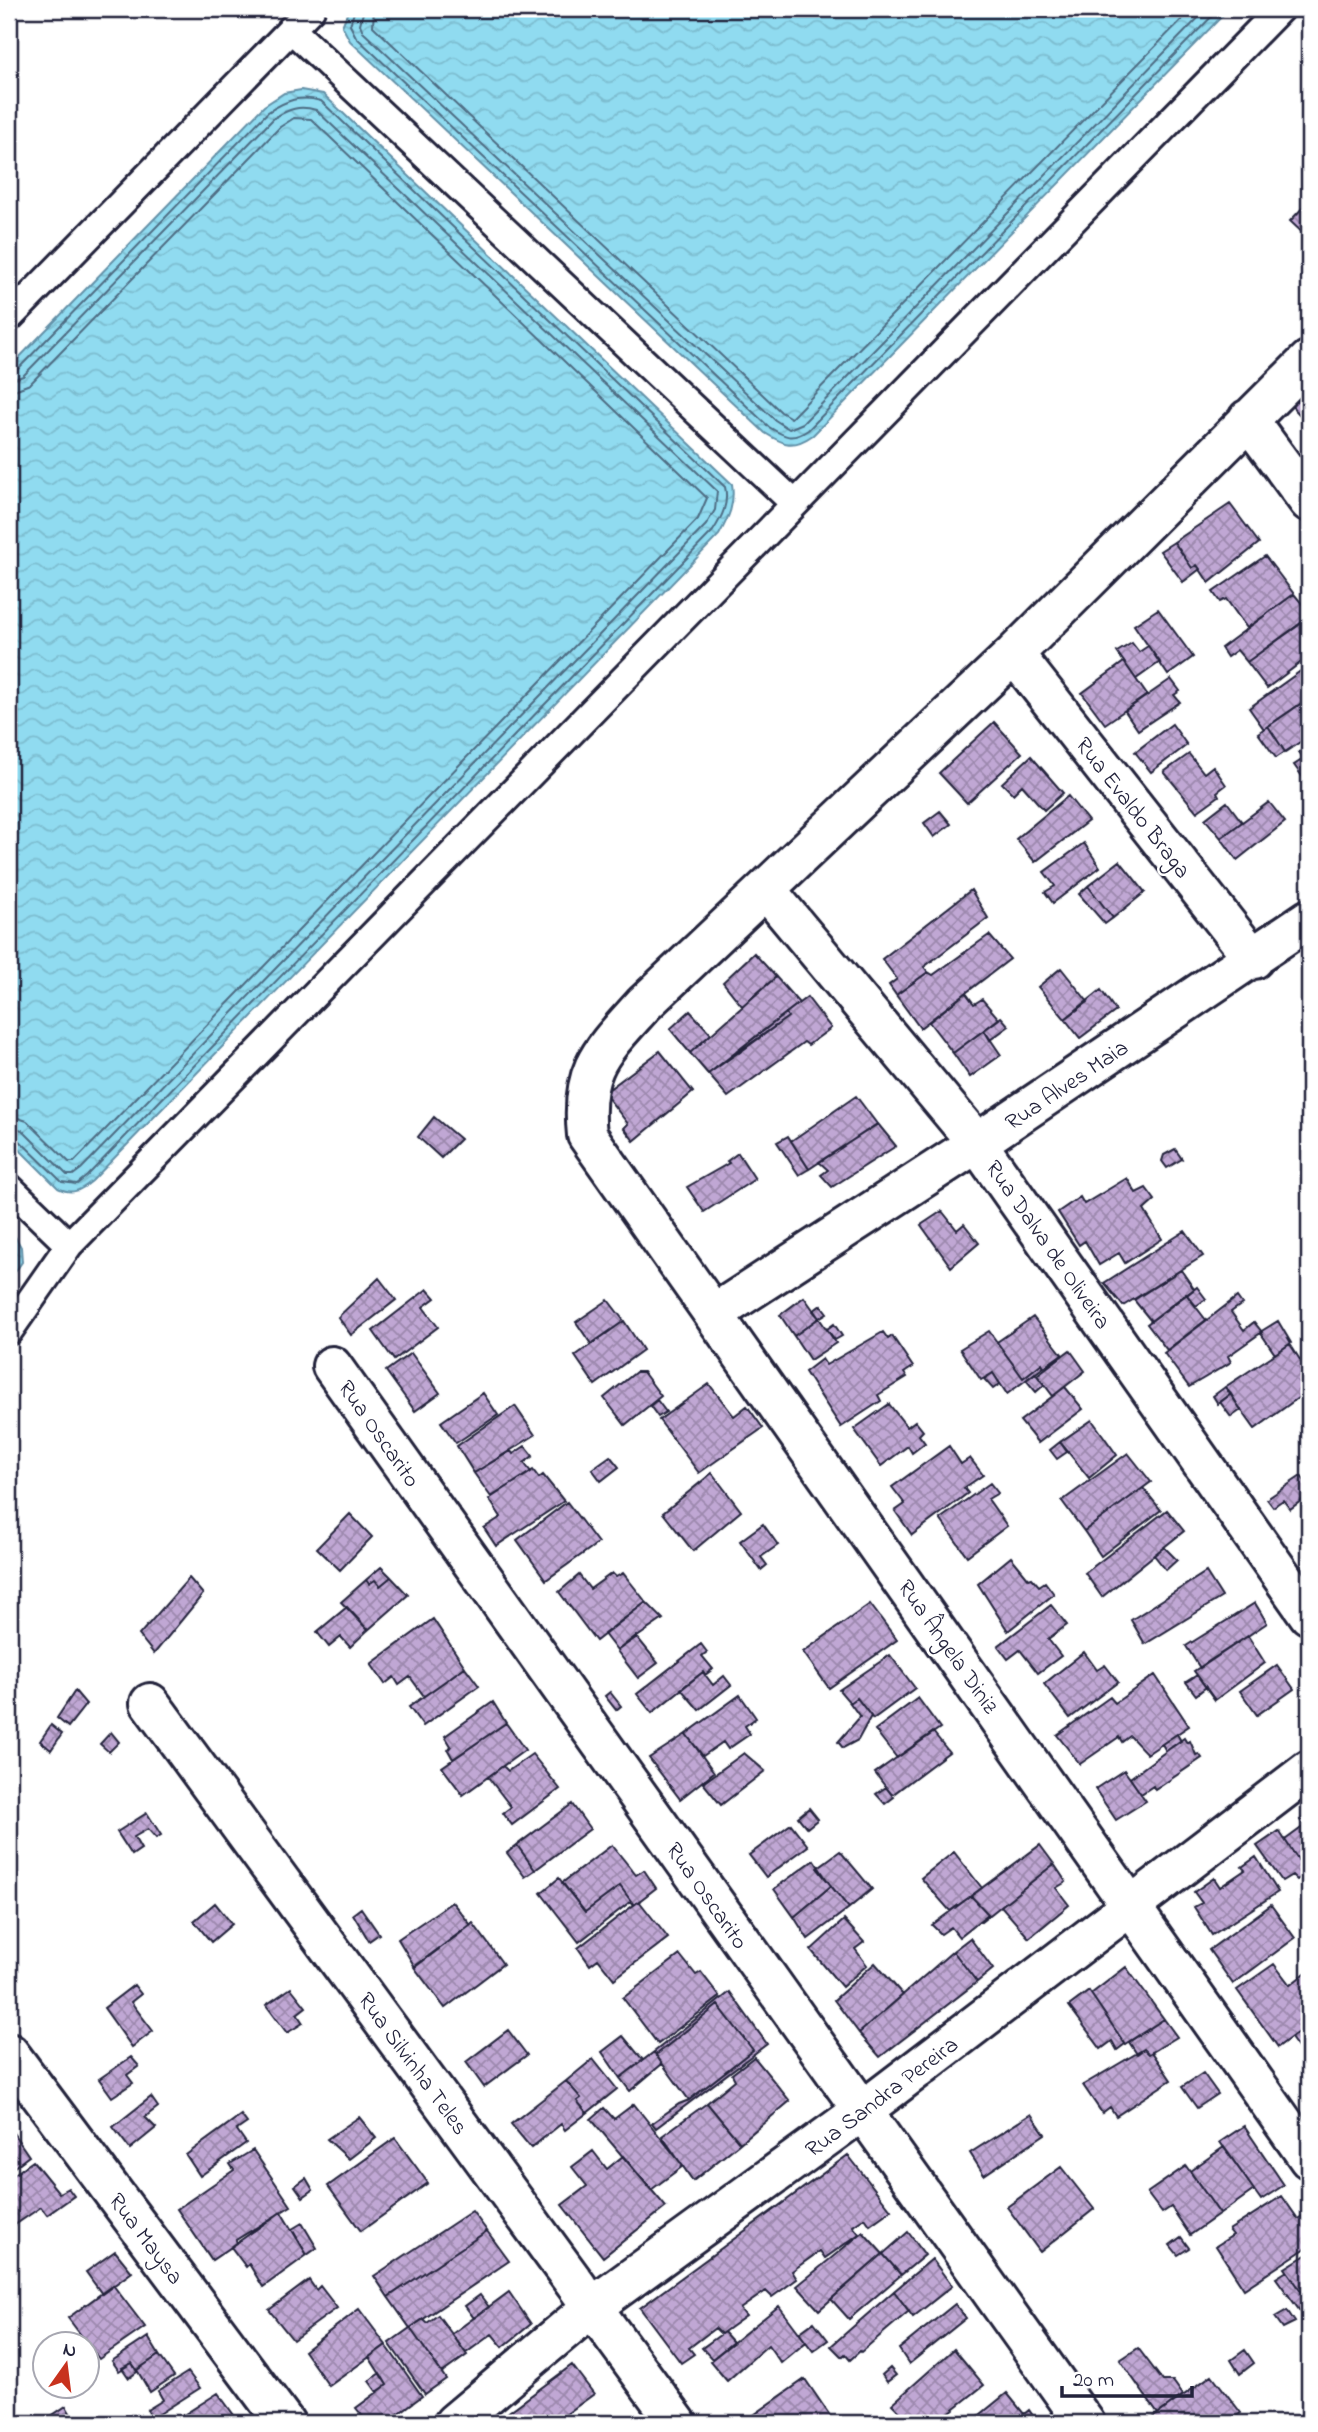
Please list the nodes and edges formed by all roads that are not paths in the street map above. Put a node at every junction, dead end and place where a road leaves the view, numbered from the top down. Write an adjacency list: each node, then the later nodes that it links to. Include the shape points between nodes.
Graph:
1 (311, 9): 3 (lane)
2 (1280, 9): 8 (lane)
3 (291, 29): 4 (lane); 8 (lane)
4 (9, 318)
5 (1309, 360): 6 (street)
6 (1248, 419): 7 (street); 9 (street)
7 (1309, 502)
8 (795, 504): 15 (lane)
9 (1014, 654): 10 (street); 12 (street, Rua Evaldo Braga)
10 (767, 891): 13 (street, Rua Dalva de Oliveira); 16 (street, Rua Ângela Diniz, via 610,1041 590,1073 584,1102 587,1136)
11 (1309, 919): 12 (street, Rua Alves Maia)
12 (1254, 959): 13 (street, Rua Alves Maia)
13 (977, 1143): 16 (street, Rua Alves Maia); 19 (street, Rua Dalva de Oliveira)
14 (9, 1187): 15 (lane)
15 (69, 1245): 17 (lane)
16 (715, 1313): 22 (street, Rua Ângela Diniz)
17 (9, 1331)
18 (332, 1366): 24 (street, Rua Oscarito)
19 (1309, 1615)
20 (150, 1703): 26 (street, Rua Silvinha Teles)
21 (1309, 1770): 22 (street, Rua Sandra Pereira)
22 (1133, 1908): 24 (street, Rua Sandra Pereira); 25 (street, Rua Ângela Diniz)
23 (9, 2053): 27 (street, Rua Maysa)
24 (862, 2111): 26 (street, Rua Sandra Pereira); 30 (street, Rua Oscarito)
25 (1309, 2159)
26 (592, 2307): 28 (street, Rua Sandra Pereira); 29 (street, Rua Silvinha Teles)
27 (285, 2423)
28 (454, 2423)
29 (677, 2423)
30 (1085, 2423)

